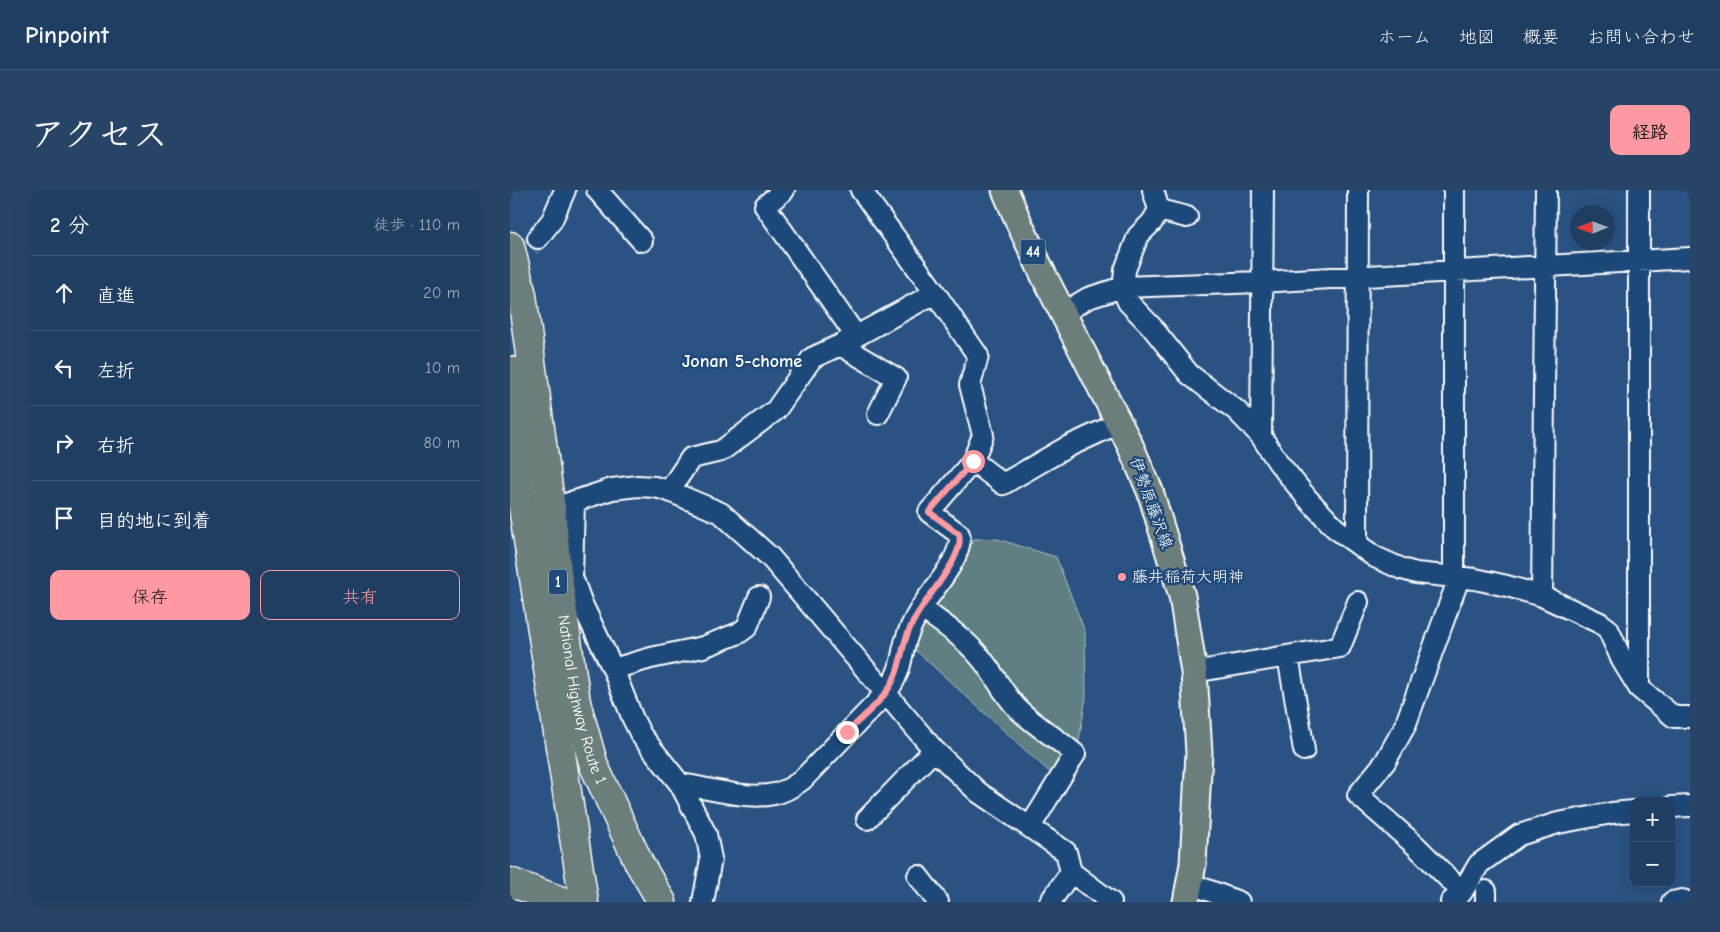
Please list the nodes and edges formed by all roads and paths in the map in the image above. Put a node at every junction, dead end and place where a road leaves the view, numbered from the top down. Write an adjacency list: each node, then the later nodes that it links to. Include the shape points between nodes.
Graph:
1 (565, 190): 14 (street, via 552,220)
2 (597, 190): 15 (street)
3 (784, 190): 26 (street, via 765,206)
4 (860, 190): 24 (street)
5 (1005, 190): 25 (main road, 伊勢原藤沢線 / 44)
6 (1153, 190): 12 (street)
7 (1263, 190): 22 (street)
8 (1358, 190): 21 (street)
9 (1454, 190): 20 (street)
10 (1546, 190): 19 (street)
11 (1639, 190): 18 (street)
12 (1159, 210): 13 (street); 23 (street, via 1138,236 1125,270)
13 (1187, 217)
14 (538, 238)
15 (642, 241)
16 (510, 246): 33 (highway, National Highway Route 1 / 1)
17 (1690, 258): 18 (street)
18 (1639, 261): 19 (street); 43 (street)
19 (1545, 266): 20 (street); 36 (street)
20 (1455, 271): 21 (street); 35 (street)
21 (1358, 277): 22 (street); 34 (street)
22 (1261, 282): 23 (street); 30 (street)
23 (1123, 287): 25 (street, via 1088,298); 30 (street, via 1128,302 1152,326 1189,374 1237,411)
24 (936, 293): 26 (street); 31 (street, via 978,356 970,385 984,435)
25 (1063, 314): 29 (main road, 伊勢原藤沢線 / 44)
26 (848, 340): 28 (street, via 896,378); 32 (street, via 812,358 776,410 721,451 691,458)
27 (510, 371): 60 (highway, National Highway Route 1 / 1, via 520,488)
28 (878, 414)
29 (1119, 423): 31 (street, via 1067,447 1003,484); 42 (main road, 伊勢原藤沢線 / 44, via 1150,491 1167,543 1182,596)
30 (1261, 436): 34 (street, via 1307,498 1335,528)
31 (973, 461): 39 (street, via 929,512 955,530 960,538 953,560)
32 (669, 491): 33 (street, via 638,486 612,490); 44 (street, via 721,514 770,558)
33 (563, 505): 41 (street, via 572,577); 61 (highway, National Highway Route 1 / 1, via 557,572 576,702 594,766 639,863)
34 (1357, 544): 35 (street, via 1375,558 1402,569)
35 (1456, 578): 36 (street, via 1475,579); 58 (street, via 1405,726 1385,762 1358,795 1415,845)
36 (1542, 596): 43 (street, via 1608,629)
37 (759, 597): 41 (street, via 747,627 739,633 704,647)
38 (1358, 602): 40 (street, via 1340,647)
39 (921, 608): 44 (street, via 906,641 897,676); 53 (street, via 966,642 1019,710 1075,754)
40 (1288, 656): 42 (street); 47 (street)
41 (614, 669): 48 (street, via 642,735)
42 (1194, 672): 57 (main road, 伊勢原藤沢線 / 44, via 1199,753 1193,864)
43 (1639, 688): 45 (street, via 1674,717)
44 (886, 693): 46 (street); 48 (street, via 802,780 788,789 763,796)
45 (1690, 717)
46 (934, 750): 52 (street); 53 (street, via 978,792)
47 (1304, 750)
48 (680, 784): 62 (street, via 710,848 710,870)
49 (1690, 806): 50 (street)
50 (1675, 807)
51 (1630, 811): 58 (street, via 1558,823 1519,835 1479,864)
52 (867, 819)
53 (1030, 827): 54 (street, via 1066,852)
54 (1071, 872): 64 (street); 65 (street)
55 (918, 876): 63 (street)
56 (510, 882): 59 (highway)
57 (1188, 893): 66 (street)
58 (1456, 897)
59 (564, 902)
60 (584, 902)
61 (662, 902)
62 (703, 902)
63 (938, 902)
64 (1050, 902)
65 (1112, 902)
66 (1238, 902)
67 (1672, 902): 68 (street)
68 (1688, 902)

